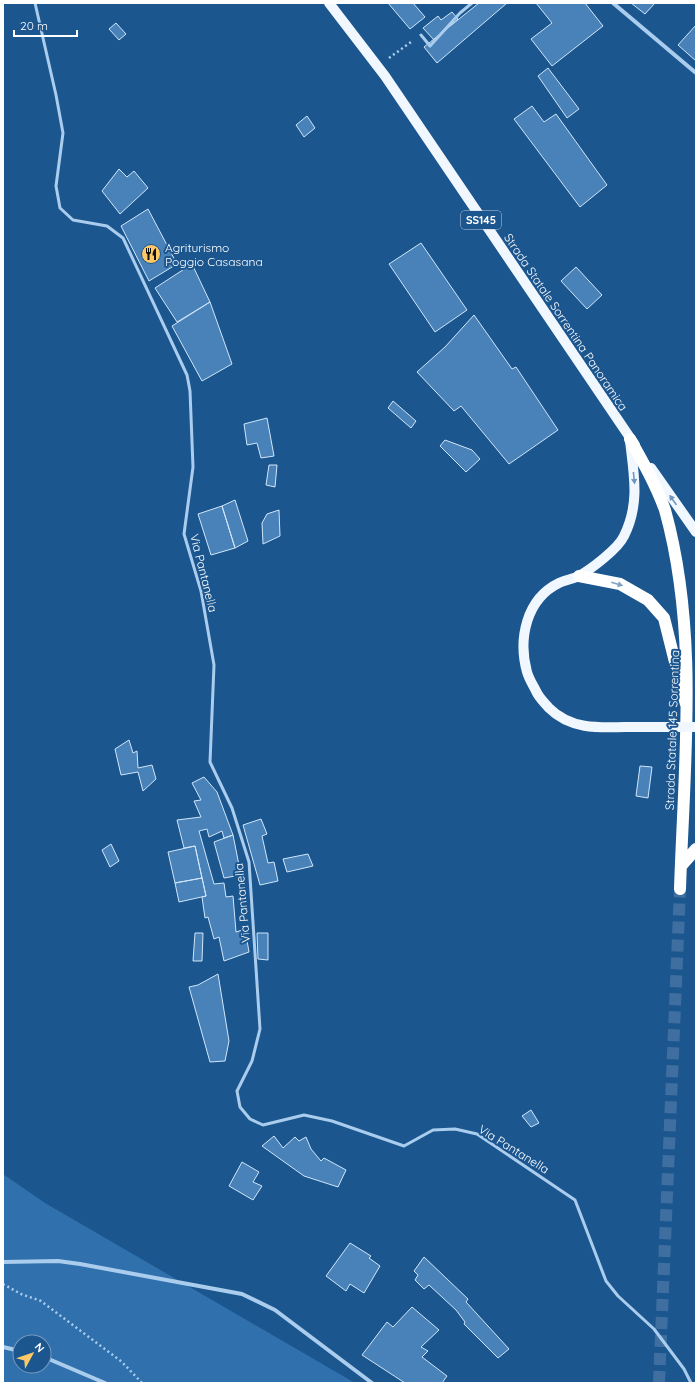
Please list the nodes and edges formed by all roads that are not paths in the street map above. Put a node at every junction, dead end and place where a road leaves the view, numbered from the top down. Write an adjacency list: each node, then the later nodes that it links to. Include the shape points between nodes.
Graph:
1 (35, 3): 19 (lane, Via Pantanella, via 63,133 56,186 60,208 73,220 107,226 123,238 187,375 190,391 193,467 184,534 201,591 214,665 210,762 232,808 249,862 253,913 260,1029 252,1061 237,1091 240,1107 250,1119 263,1125 304,1115 332,1121 404,1146 433,1130 455,1129 477,1134 575,1200 606,1281 618,1296 654,1329)
2 (329, 3): 7 (main road, Strada Statale Sorrentina Panoramica / SS145, via 377,66)
3 (472, 3): 5 (lane, via 430,46)
4 (613, 3): 6 (street)
5 (421, 35)
6 (696, 73)
7 (630, 439): 8 (main road, Strada Statale Sorrentina Panoramica, one-way to 7); 9 (main road, one-way to 9, via 636,494 632,517 624,538 605,557); 10 (highway, Strada Statale 145 Sorrentina / SS145, via 652,478 665,510 675,547 688,626 691,677)
8 (696, 532)
9 (579, 576): 10 (highway, one-way to 10, via 620,584 648,600 664,618); 11 (main road, bridge, via 558,584 538,599 526,620 523,643 527,672 538,697 557,716 581,726)
10 (689, 715): 13 (highway, Strada Statale 145 Sorrentina / SS145)
11 (696, 727)
12 (696, 849): 13 (highway)
13 (681, 866): 14 (highway, Strada Statale 145 Sorrentina / SS145)
14 (680, 889)
15 (3, 1262): 18 (street, via 58,1261 242,1294 275,1310)
16 (52, 1360): 17 (street)
17 (105, 1383)
18 (372, 1383)
19 (691, 1383)

